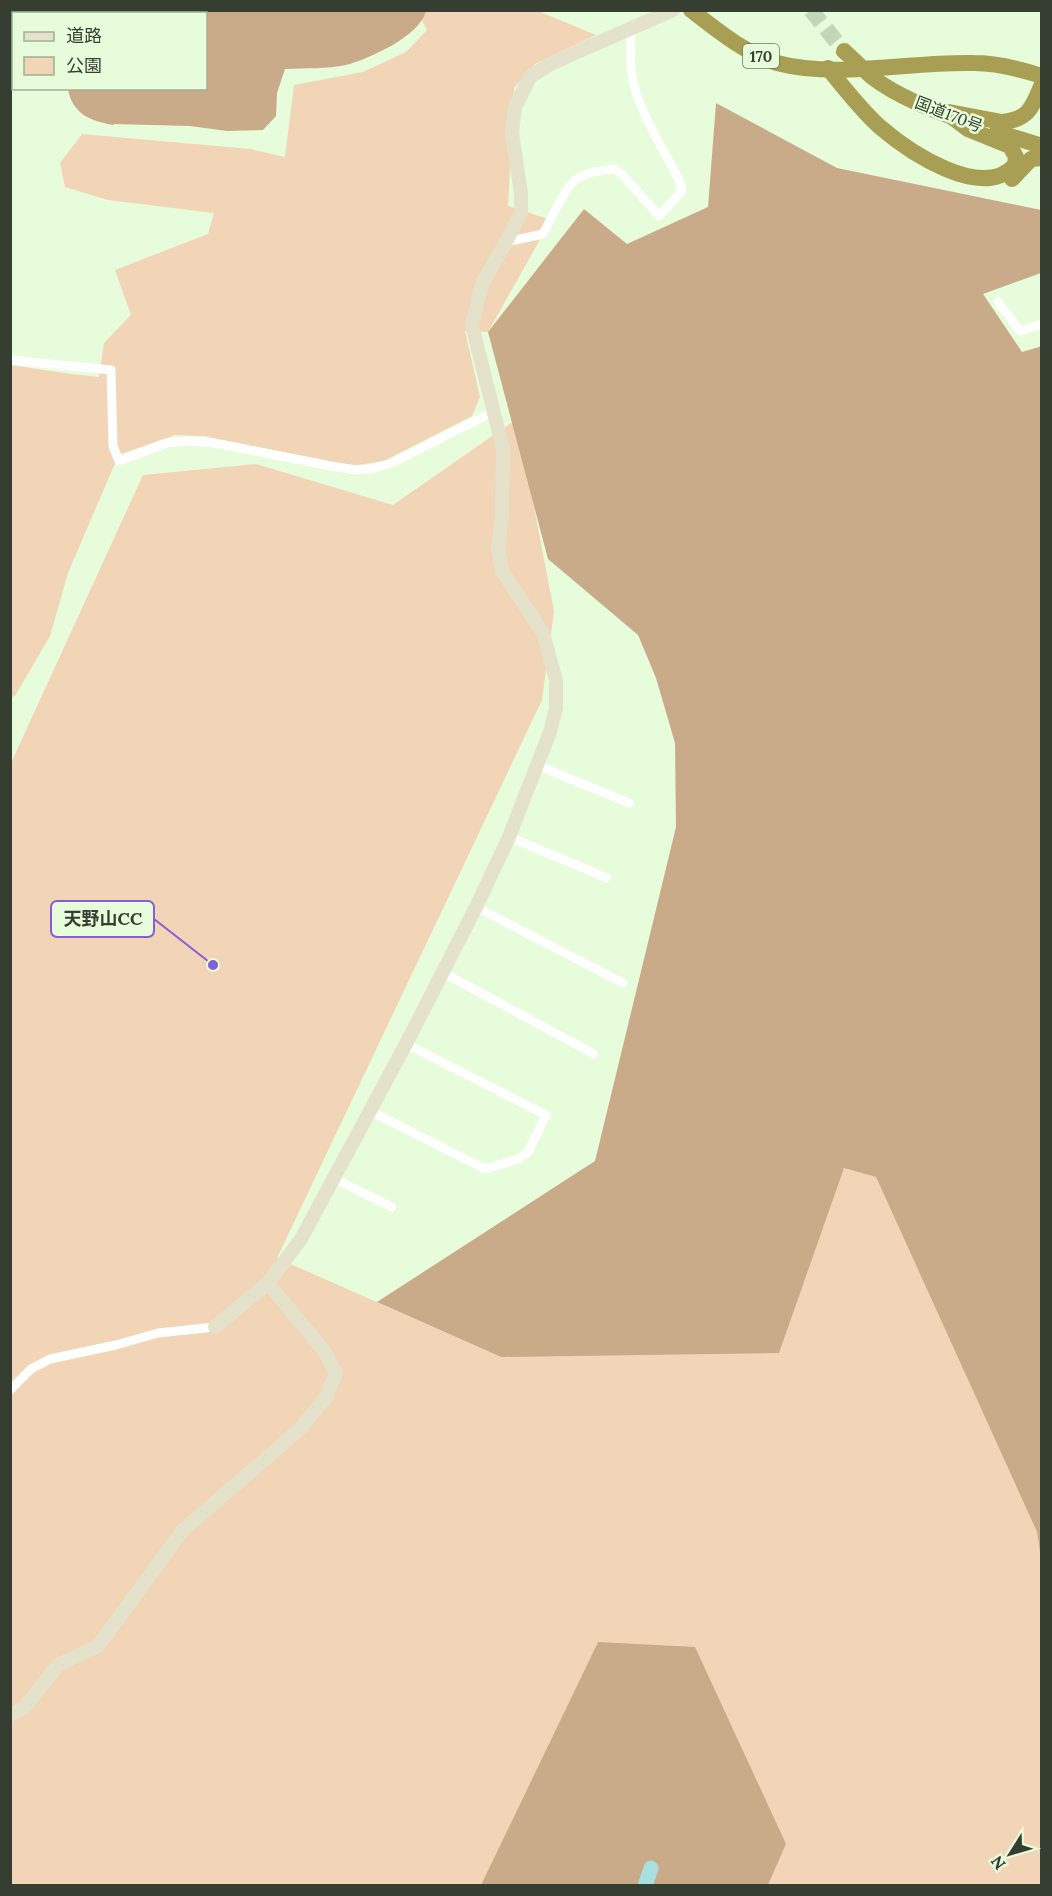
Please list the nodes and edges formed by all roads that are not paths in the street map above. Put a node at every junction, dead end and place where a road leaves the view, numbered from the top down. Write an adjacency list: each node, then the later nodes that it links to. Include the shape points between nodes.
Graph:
1 (673, 10): 3 (street)
2 (691, 10): 5 (highway, 170, via 748,51 777,63)
3 (631, 28): 12 (street, via 530,77 515,107 512,133 521,213); 12 (street, via 635,88 682,191 659,216 622,174 614,169 598,170 574,181 543,234)
4 (844, 51): 8 (highway, 国道170号, via 872,77)
5 (836, 69): 6 (highway, 170, via 975,63 1017,68); 9 (highway, via 880,127 937,164 978,178 1004,175 1015,165 1016,157 1010,146 968,129); 11 (highway, via 830,82 876,131 956,180 996,185 1014,178 1031,159)
6 (1041, 76)
7 (1041, 84): 8 (highway, via 1030,110 1010,122)
8 (931, 109): 9 (highway, 国道170号)
9 (952, 117): 10 (highway, 国道170号)
10 (1041, 146)
11 (1041, 158)
12 (506, 242): 16 (street, via 482,284 472,325)
13 (998, 302): 14 (street, via 1020,331)
14 (1041, 324)
15 (10, 360): 16 (street, via 111,370 113,446 119,461 183,441 209,442 356,470 370,469 392,463)
16 (493, 412): 17 (street, via 503,449 498,548 501,571 543,633 556,680 556,708)
17 (537, 765): 18 (street); 19 (street)
18 (629, 804)
19 (509, 837): 20 (street); 21 (street)
20 (607, 878)
21 (476, 907): 22 (street); 23 (street)
22 (442, 972): 24 (street); 25 (street)
23 (623, 983)
24 (406, 1044): 26 (street); 26 (street, via 546,1115 528,1152 485,1169)
25 (594, 1054)
26 (370, 1111): 27 (street)
27 (333, 1178): 28 (street); 29 (street, via 301,1239)
28 (392, 1207)
29 (268, 1283): 30 (street); 32 (street, via 329,1359 336,1374 326,1397 300,1430 183,1530 98,1646 58,1665 24,1708)
30 (215, 1327): 31 (street, via 158,1333 50,1359 31,1369)
31 (10, 1390)
32 (10, 1715)

